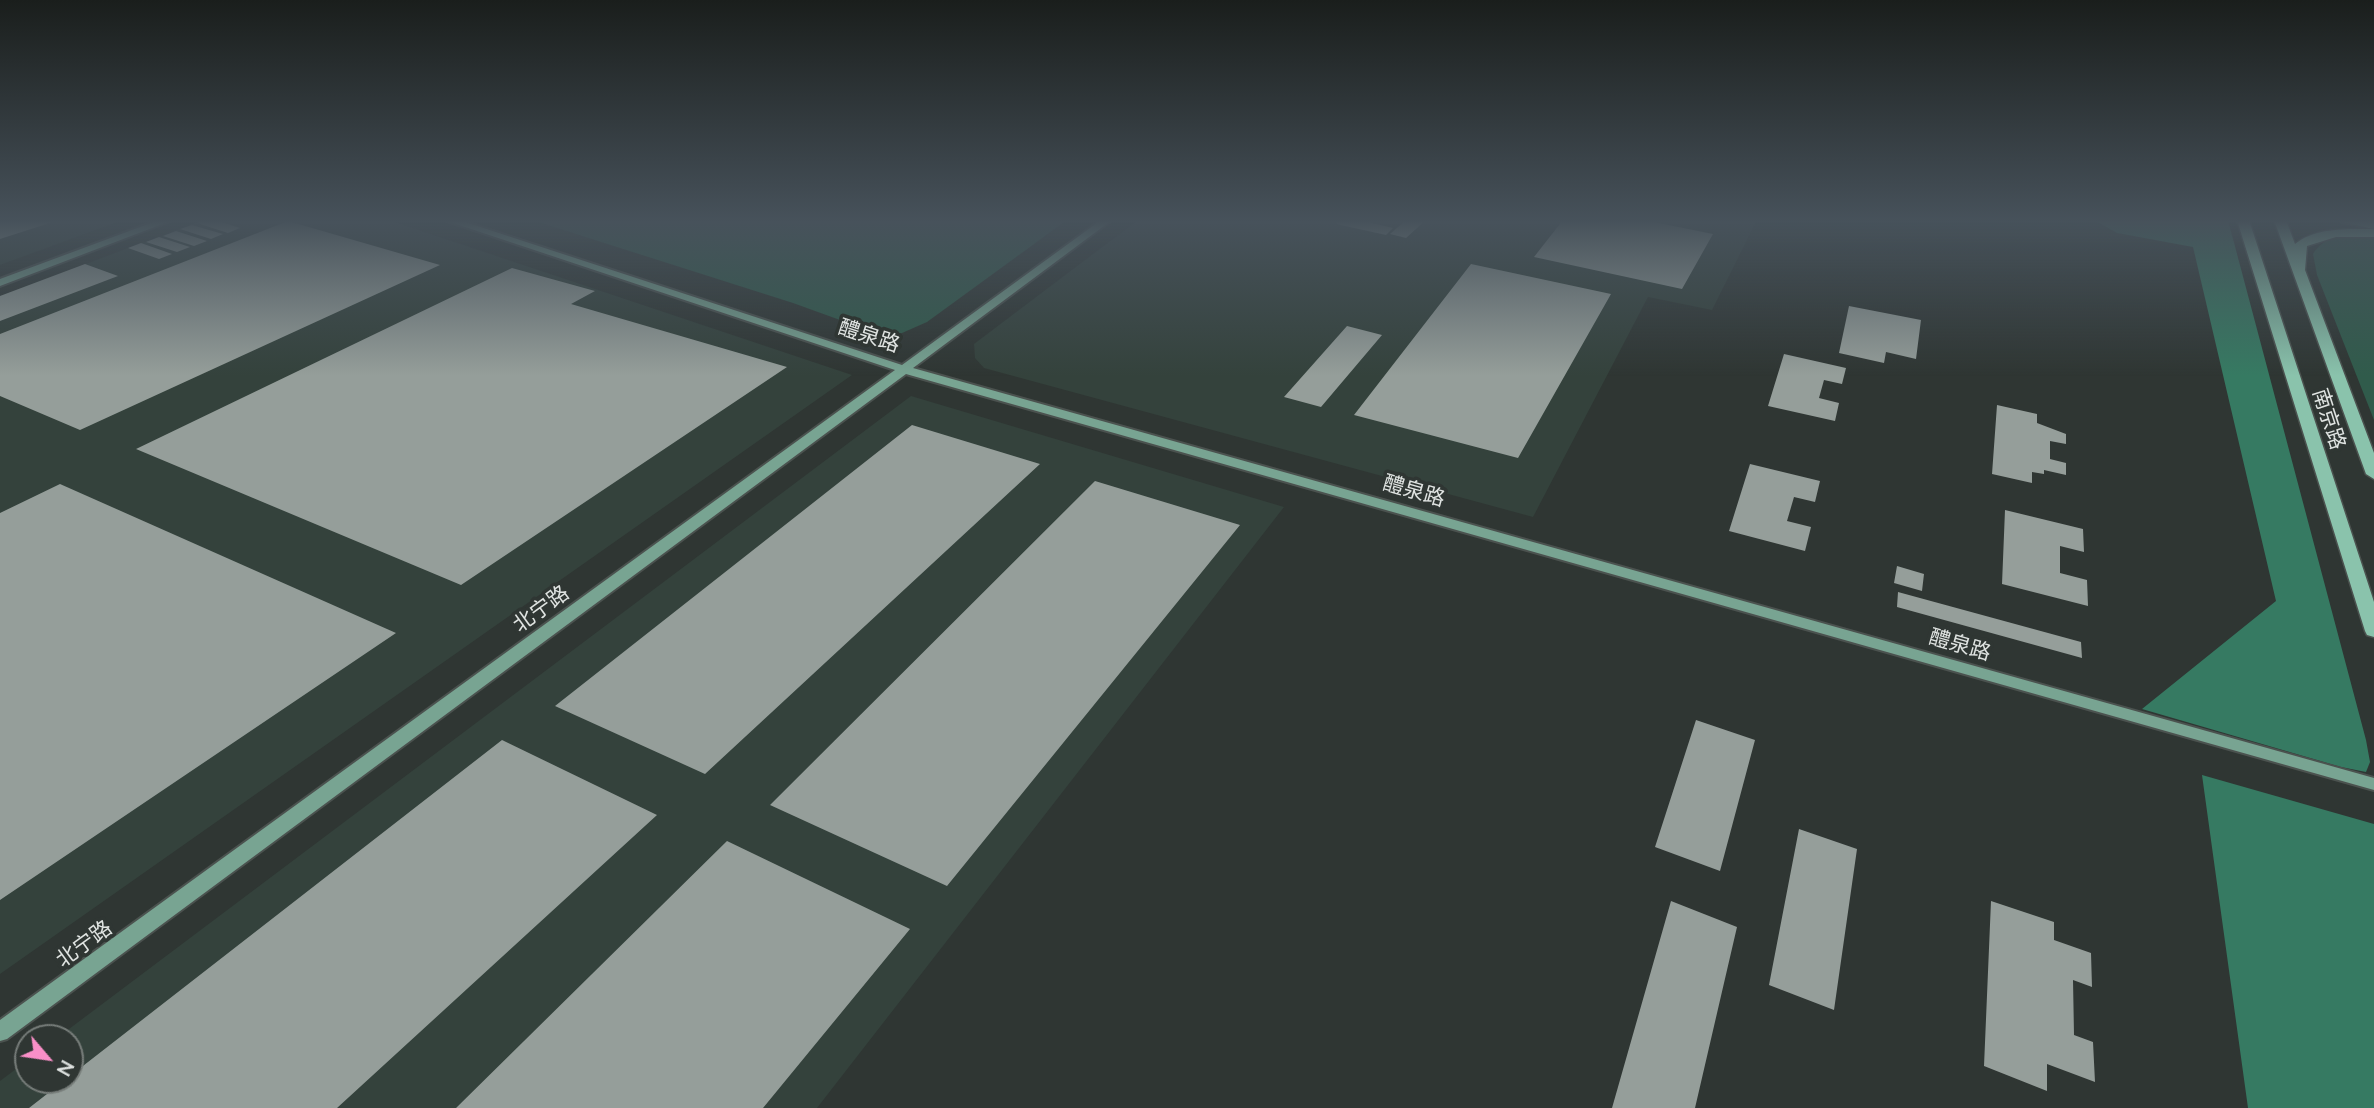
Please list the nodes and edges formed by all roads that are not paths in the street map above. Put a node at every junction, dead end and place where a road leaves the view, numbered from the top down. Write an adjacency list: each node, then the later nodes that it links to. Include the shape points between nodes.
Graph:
1 (30, 272): 8 (street)
2 (606, 272): 9 (street, 醴泉路)
3 (1037, 272): 9 (street, 北宁路)
4 (2259, 272): 11 (main road, 南京路)
5 (2299, 272): 7 (main road, 南京路)
6 (2300, 272): 7 (main road)
7 (2300, 275): 10 (main road, 南京路)
8 (0, 283)
9 (903, 369): 12 (street, 醴泉路); 13 (street, 北宁路)
10 (2374, 474)
11 (2374, 631)
12 (2374, 784)
13 (0, 1032)

